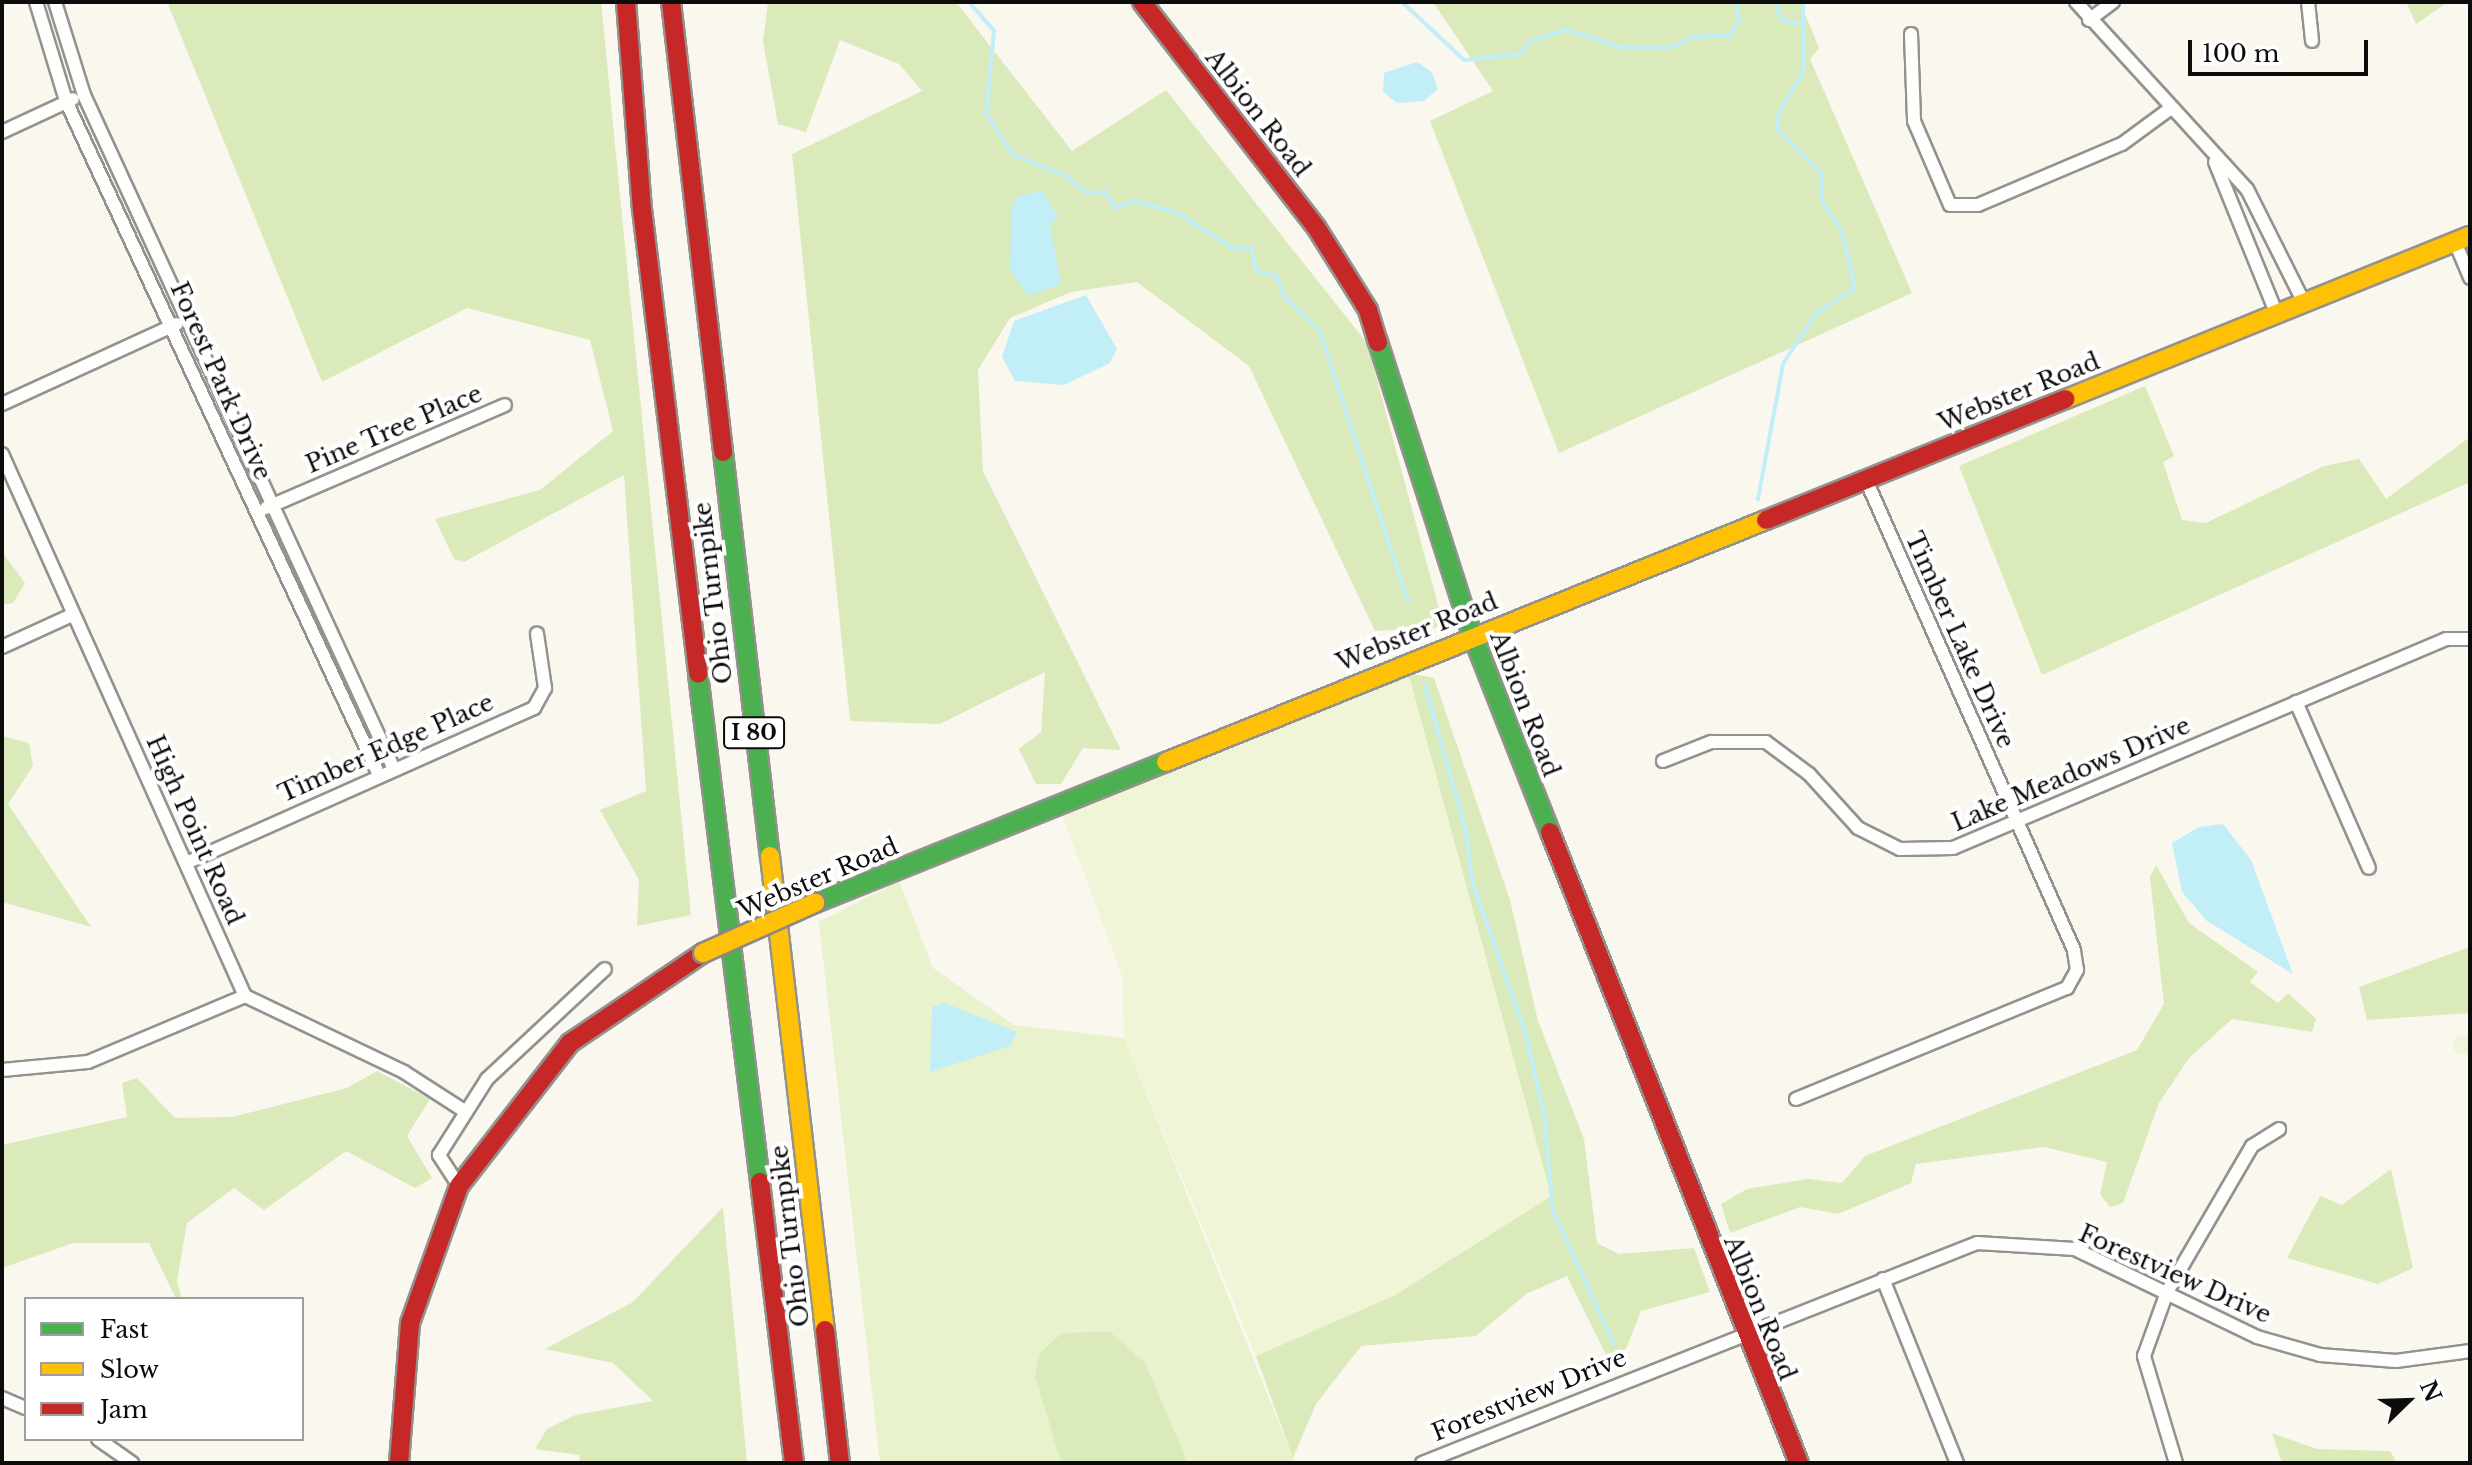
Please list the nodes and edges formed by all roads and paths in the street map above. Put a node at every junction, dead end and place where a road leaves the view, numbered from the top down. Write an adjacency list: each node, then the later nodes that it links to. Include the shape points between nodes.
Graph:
1 (36, 2): 13 (street, Forest Park Drive)
2 (55, 2): 12 (street, Forest Park Drive)
3 (626, 2): 57 (main road, Ohio Turnpike / I 80, via 642,209)
4 (671, 2): 58 (main road, Ohio Turnpike / I 80)
5 (1142, 2): 31 (main road, Albion Road, via 1316,227 1368,310)
6 (2076, 2): 9 (street)
7 (2113, 2): 9 (street)
8 (2308, 2): 11 (street)
9 (2089, 20): 14 (street)
10 (1911, 34): 14 (street, via 1914,121 1950,205 1978,205 2108,150)
11 (2312, 41)
12 (84, 95): 13 (street); 21 (street, Forest Park Drive)
13 (66, 101): 15 (street); 22 (street, Forest Park Drive)
14 (2171, 108): 16 (street)
15 (2, 132)
16 (2209, 152): 19 (street, via 2268,221); 20 (street)
17 (2463, 239): 18 (street); 19 (main road, Webster Road)
18 (2470, 278)
19 (2304, 303): 20 (main road, Webster Road)
20 (2277, 315): 26 (main road, Webster Road)
21 (188, 320): 22 (street); 27 (street, Forest Park Drive)
22 (172, 327): 23 (street); 28 (street, Forest Park Drive)
23 (2, 404)
24 (505, 405): 27 (street, Pine Tree Place)
25 (2, 454): 29 (street, High Point Road)
26 (1866, 480): 31 (main road, Webster Road); 38 (street, Timber Lake Drive)
27 (273, 504): 28 (street, Pine Tree Place); 36 (street, Forest Park Drive)
28 (256, 513): 37 (street, Forest Park Drive)
29 (72, 615): 33 (street); 39 (street, High Point Road)
30 (537, 634): 36 (street, Timber Edge Place, via 545,688 534,708)
31 (1472, 634): 47 (main road, Webster Road, bridge, via 703,953 570,1043); 50 (main road, Albion Road)
32 (2470, 639): 34 (street, Lake Meadows Drive, via 2446,639)
33 (2, 647)
34 (2296, 702): 38 (street, Lake Meadows Drive); 40 (street)
35 (1663, 761): 38 (street, Lake Meadows Drive, via 1711,742 1766,742 1809,774 1858,828 1900,849 1953,848)
36 (393, 767): 37 (street, Timber Edge Place)
37 (378, 773): 39 (street, Timber Edge Place)
38 (2016, 823): 44 (street, Timber Lake Drive, via 2074,950 2077,970 2067,988)
39 (186, 863): 42 (street, High Point Road)
40 (2369, 868)
41 (605, 969): 45 (street, via 537,1026)
42 (245, 996): 43 (street, via 88,1062); 45 (street, via 404,1072)
43 (2, 1070)
44 (1796, 1099)
45 (466, 1112): 47 (street, via 439,1155)
46 (2279, 1129): 49 (street, via 2252,1146)
47 (459, 1186): 56 (main road, Webster Road, via 410,1323)
48 (1883, 1279): 49 (street, Forestview Drive, via 1977,1243 2027,1242 2075,1249); 50 (street, Forestview Drive); 61 (street)
49 (2167, 1292): 51 (street, Forestview Drive, via 2257,1337 2320,1355 2396,1361); 62 (street, via 2144,1356)
50 (1742, 1332): 59 (street, Forestview Drive); 60 (main road, Albion Road)
51 (2470, 1351)
52 (2, 1398): 53 (street)
53 (24, 1407)
54 (101, 1441): 55 (street)
55 (132, 1463)
56 (399, 1463)
57 (794, 1463)
58 (840, 1463)
59 (1422, 1463)
60 (1799, 1463)
61 (1957, 1463)
62 (2176, 1463)

